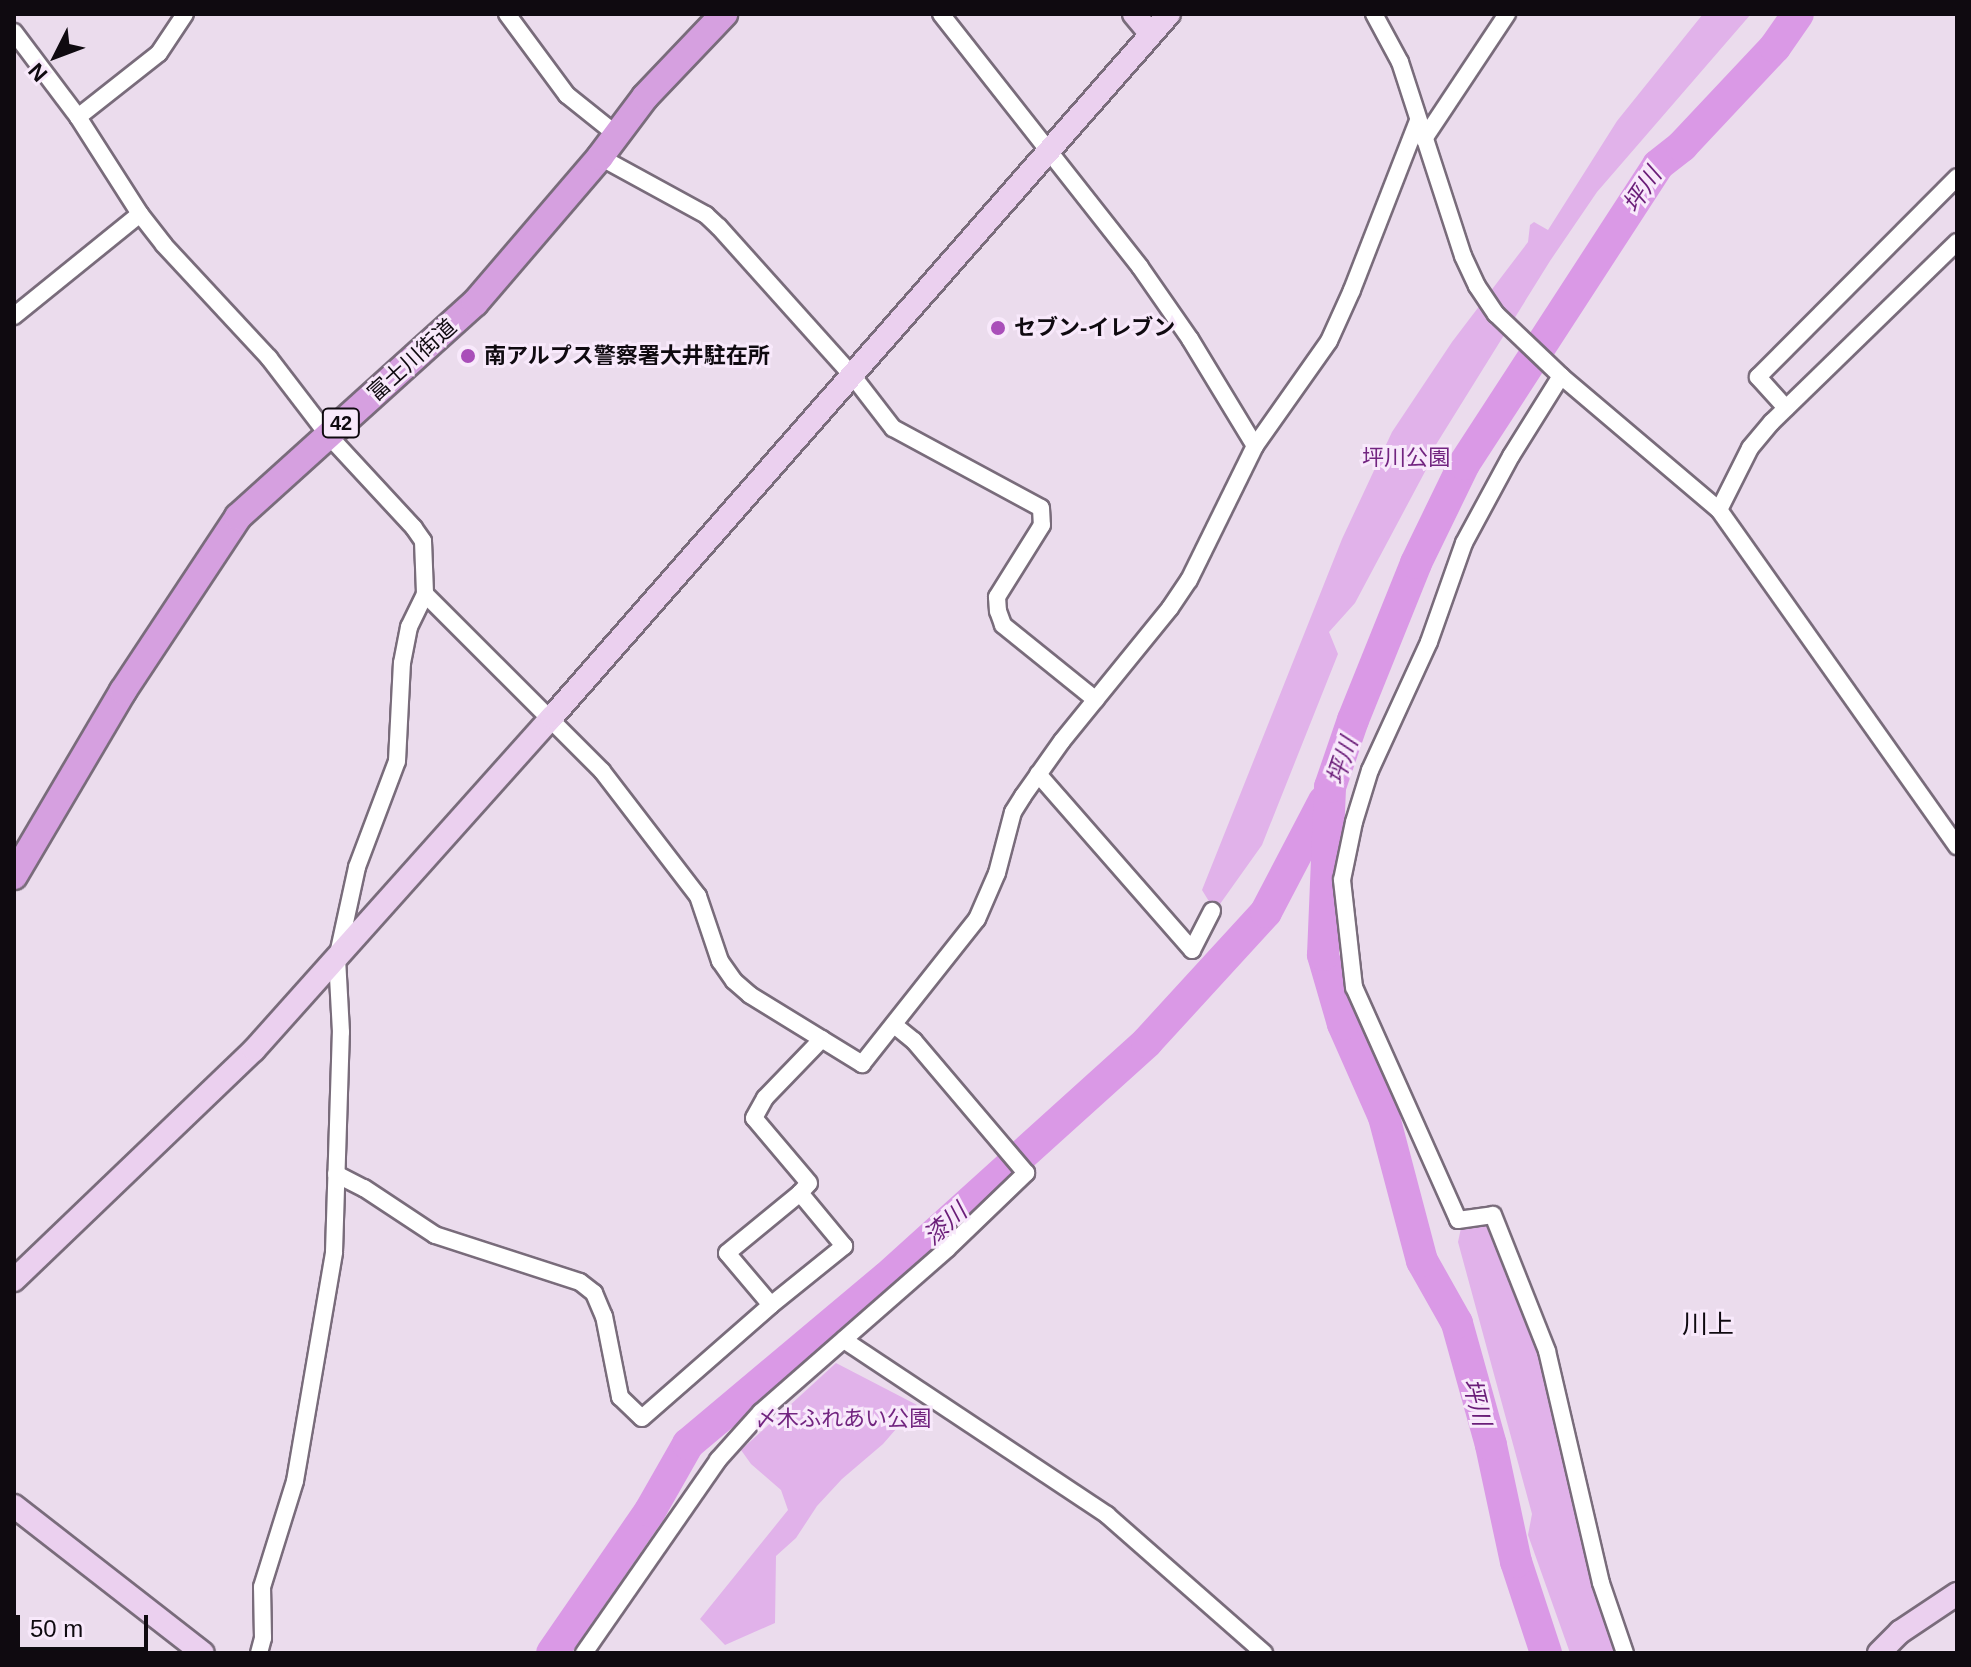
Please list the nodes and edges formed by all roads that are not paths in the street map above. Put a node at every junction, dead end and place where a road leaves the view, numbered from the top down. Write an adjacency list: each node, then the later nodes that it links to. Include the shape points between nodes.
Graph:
1 (185, 14): 11 (street, via 159,53)
2 (507, 14): 13 (street, via 567,95)
3 (724, 14): 13 (main road, 富士川街道 / 42, via 645,97)
4 (941, 14): 15 (street)
5 (1134, 14): 10 (street)
6 (1169, 14): 10 (street)
7 (1374, 14): 12 (street, via 1400,62)
8 (1507, 14): 14 (street)
9 (14, 32): 11 (street)
10 (1151, 34): 15 (street)
11 (78, 117): 18 (street)
12 (1418, 121): 14 (street); 25 (street, via 1329,341)
13 (617, 135): 16 (main road, 富士川街道 / 42)
14 (1424, 139): 22 (street, via 1477,286 1511,329)
15 (1050, 151): 21 (street); 25 (street, via 1140,267)
16 (600, 157): 21 (street, via 706,215); 24 (main road, 富士川街道 / 42, via 475,303)
17 (1957, 177): 23 (street, via 1758,377)
18 (140, 214): 20 (street); 24 (street, via 269,358)
19 (1957, 242): 23 (street)
20 (14, 316)
21 (852, 375): 28 (street, via 893,428 1041,508 1042,525 997,597 998,611 1003,625); 29 (street)
22 (1561, 376): 26 (street); 48 (street, via 1464,543 1429,642 1370,770 1342,880 1354,987 1458,1220 1493,1215 1547,1351 1601,1583)
23 (1786, 408): 26 (street, via 1750,448)
24 (328, 435): 27 (street, via 423,541); 32 (main road, 富士川街道 / 42, via 224,535 123,691)
25 (1255, 446): 28 (street, via 1189,580)
26 (1719, 510): 31 (street)
27 (425, 594): 29 (street); 34 (street, via 409,627 402,663 397,761 357,867)
28 (1096, 700): 30 (street)
29 (552, 717): 34 (street); 36 (street, via 602,771 698,896 720,961 734,981)
30 (1038, 774): 33 (street, via 1192,950); 35 (street, via 1013,812 997,873 977,919)
31 (1957, 846)
32 (14, 876)
33 (1212, 911)
34 (337, 959): 37 (street, via 341,1032); 39 (street, via 254,1050)
35 (894, 1025): 36 (street, via 862,1064); 41 (street, via 914,1041 1026,1173)
36 (822, 1039): 38 (street, via 765,1098 754,1118 809,1183)
37 (336, 1174): 40 (street, via 435,1235 580,1282 594,1293 604,1316 620,1397 642,1418); 46 (street, via 334,1252 319,1349 295,1481 262,1587)
38 (800, 1193): 40 (street, via 727,1253); 40 (street, via 844,1246)
39 (14, 1280)
40 (771, 1305)
41 (844, 1340): 44 (street, via 1107,1515); 47 (street, via 761,1412 718,1460)
42 (14, 1506): 45 (street)
43 (1957, 1594): 49 (street, via 1900,1632)
44 (1259, 1651)
45 (203, 1653)
46 (259, 1653)
47 (584, 1653)
48 (1625, 1653)
49 (1879, 1653)

